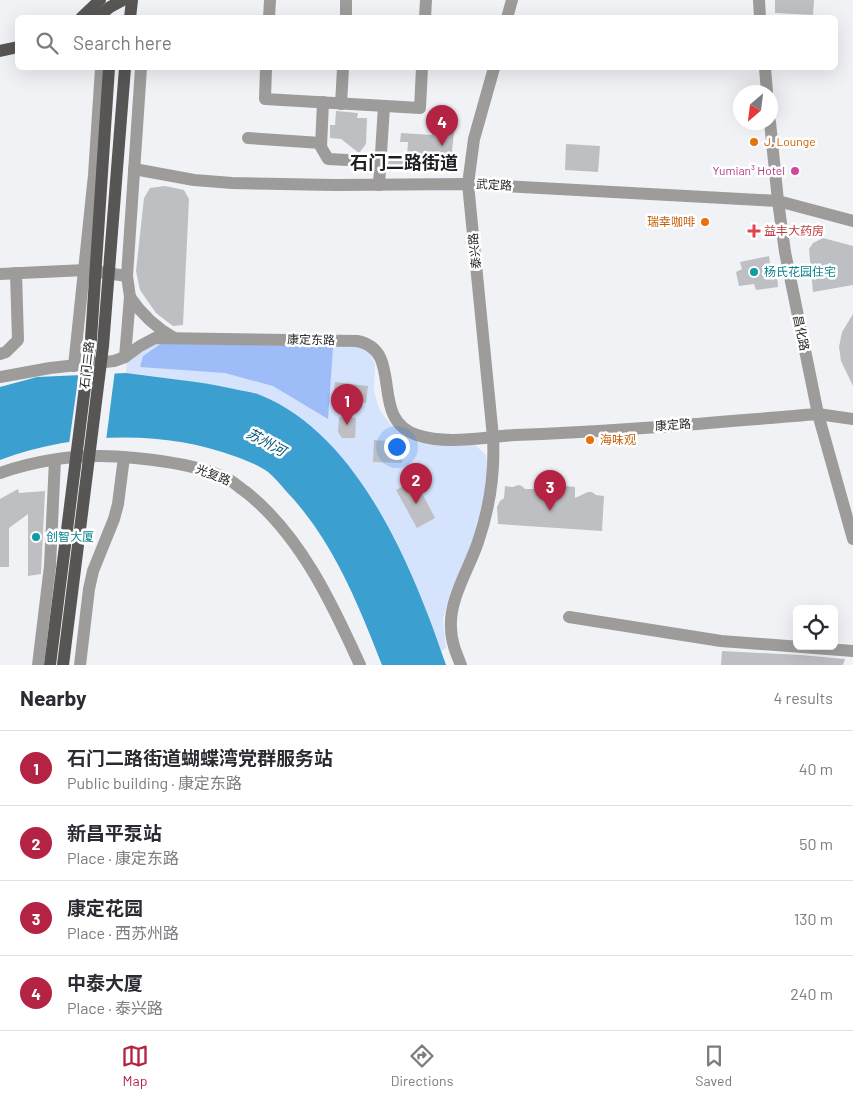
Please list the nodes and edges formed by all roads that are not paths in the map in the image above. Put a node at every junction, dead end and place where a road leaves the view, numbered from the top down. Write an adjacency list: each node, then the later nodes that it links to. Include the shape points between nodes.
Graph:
1 (123, 0): 8 (main road)
2 (132, 0): 11 (main road)
3 (270, 0): 12 (street)
4 (346, 0): 13 (street)
5 (426, 0): 14 (street)
6 (512, 0): 15 (street)
7 (758, 0): 16 (street)
8 (108, 5): 9 (main road); 10 (main road)
9 (87, 15)
10 (100, 15)
11 (130, 15)
12 (269, 15)
13 (346, 15)
14 (425, 15)
15 (509, 15)
16 (760, 15)
17 (15, 47): 18 (main road)
18 (0, 51)
19 (15, 55): 20 (main road)
20 (0, 58)
21 (101, 70): 43 (street, 石门二路)
22 (109, 70): 63 (main road, 石门二路, via 90,339)
23 (125, 70): 64 (main road, 石门二路, via 103,346)
24 (140, 70): 38 (street)
25 (266, 70): 31 (street, via 265,99)
26 (343, 70): 32 (street)
27 (422, 70): 33 (street, via 420,108)
28 (493, 70): 39 (street, 泰兴路, via 474,139)
29 (765, 70): 30 (street)
30 (766, 85)
31 (323, 102): 32 (street); 36 (street)
32 (341, 104): 33 (street)
33 (384, 106): 40 (street)
34 (771, 130): 41 (street, 昌化路)
35 (248, 138): 36 (street)
36 (321, 143): 37 (street, via 328,160)
37 (347, 160)
38 (134, 169): 40 (street, 武定路, via 222,183); 46 (street)
39 (468, 184): 40 (street, 武定路); 41 (street, 武定路); 55 (street, 泰兴路)
40 (379, 185)
41 (778, 201): 42 (street, 武定路); 53 (street, 昌化路, via 785,252)
42 (853, 221)
43 (85, 270): 44 (street); 46 (street); 51 (street, 石门二路)
44 (16, 273): 45 (street); 49 (street, via 18,340)
45 (0, 274)
46 (127, 276): 47 (street)
47 (130, 297): 48 (street, via 147,319); 50 (street)
48 (174, 338): 50 (street, 康定东路, via 146,341); 55 (street, 康定东路, via 366,343 380,356 391,412 405,429 427,438)
49 (0, 354)
50 (125, 357): 51 (street, 康定东路)
51 (74, 366): 52 (street, 康定东路)
52 (0, 377)
53 (818, 414): 54 (street, 康定路); 55 (street, 康定路); 59 (street, 昌化路)
54 (853, 419)
55 (492, 437): 67 (street, 泰兴路, via 494,475 489,505 451,616 452,639)
56 (124, 457): 57 (street, 光复路, via 87,456); 65 (street, via 114,519 91,580); 66 (street, 光复路, via 203,470 231,480 260,503 311,568)
57 (55, 460): 58 (street, 光复路, via 22,465); 62 (street, via 52,551)
58 (0, 473)
59 (853, 539)
60 (569, 617): 61 (street, via 721,641)
61 (853, 651)
62 (38, 665)
63 (50, 665)
64 (63, 665)
65 (80, 665)
66 (360, 665)
67 (461, 665)

